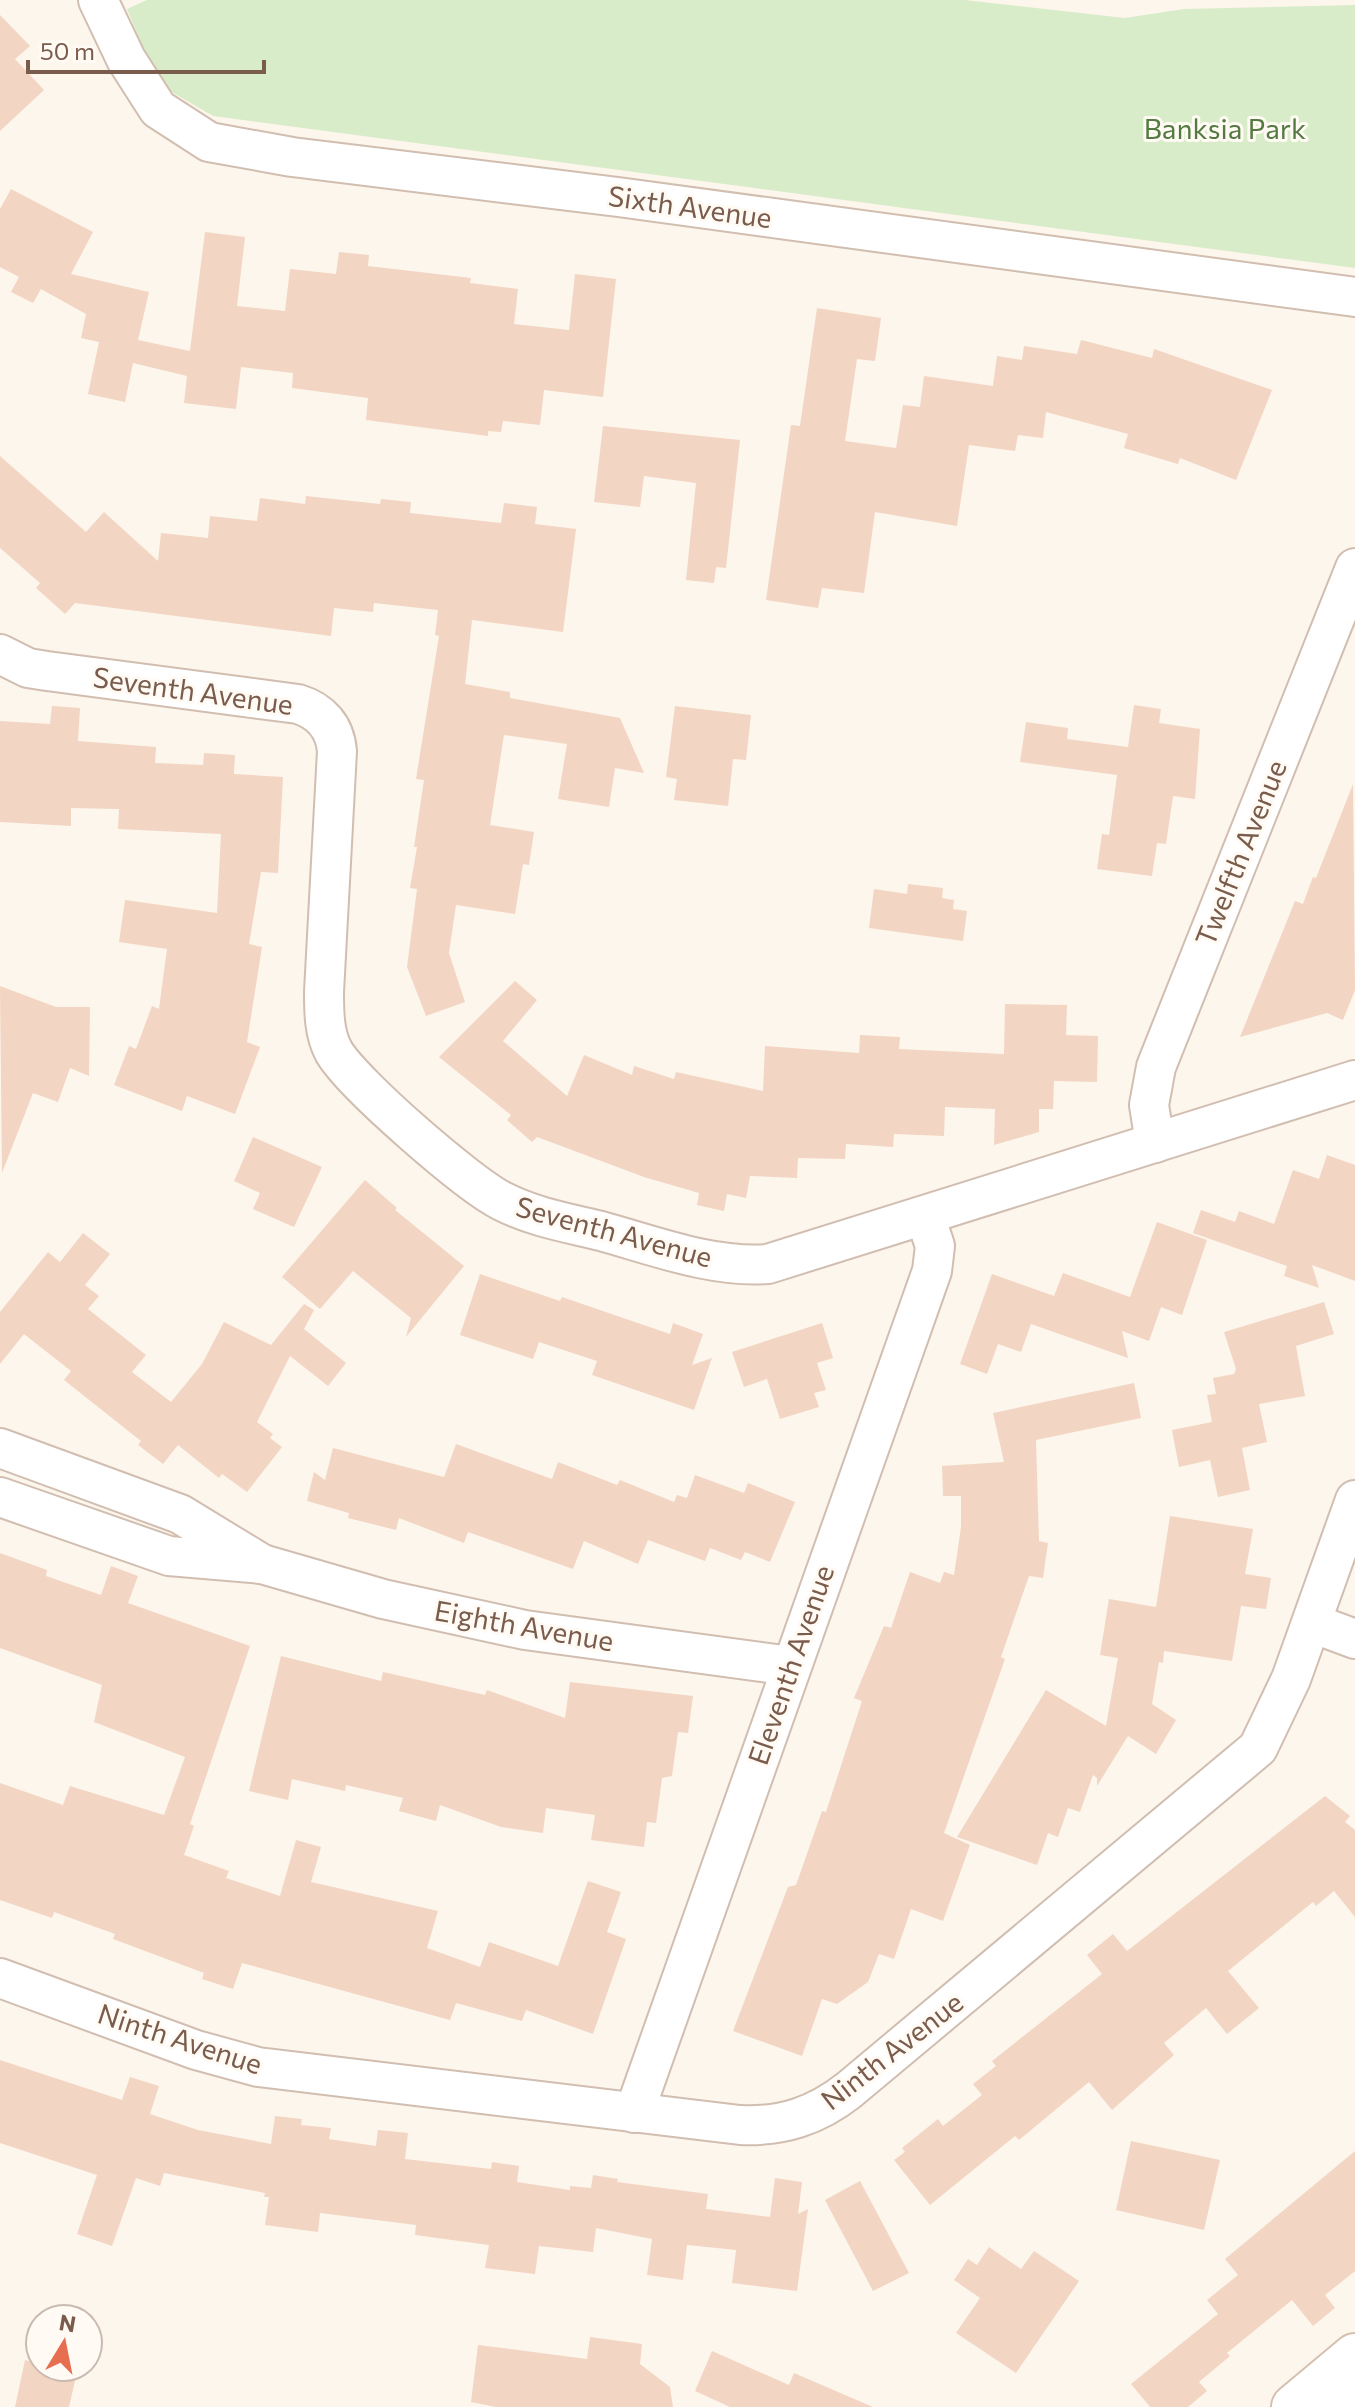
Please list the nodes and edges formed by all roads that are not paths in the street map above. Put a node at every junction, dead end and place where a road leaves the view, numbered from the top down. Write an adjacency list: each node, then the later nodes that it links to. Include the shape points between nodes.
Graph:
1 (98, 0): 2 (street, Sixth Avenue, via 158,109 209,142)
2 (1355, 297)
3 (1355, 568): 6 (street, Twelfth Avenue, via 1156,1067 1149,1105)
4 (0, 654): 7 (street, Seventh Avenue, via 28,668 298,704 324,719 337,751 324,992 330,1041 364,1085 495,1198 531,1213 704,1259 755,1265)
5 (1355, 1080): 6 (street, Seventh Avenue)
6 (1155, 1143): 7 (street, Seventh Avenue)
7 (925, 1216): 14 (street, Eleventh Avenue, via 935,1246 932,1271)
8 (0, 1448): 11 (street, Eighth Avenue, via 180,1514)
9 (0, 1497): 11 (street, Eighth Avenue, via 169,1556)
10 (1355, 1500): 12 (street, Ninth Avenue)
11 (262, 1564): 14 (street, Eighth Avenue, via 511,1628)
12 (1312, 1623): 13 (street); 16 (street, Ninth Avenue, via 1272,1723 1251,1756 832,2103 803,2118 768,2126)
13 (1355, 1639)
14 (791, 1666): 16 (street, Eleventh Avenue)
15 (0, 1978): 16 (street, Ninth Avenue, via 246,2065)
16 (634, 2113)
17 (1355, 2356): 19 (main road)
18 (1355, 2402): 20 (main road)
19 (1294, 2407)
20 (1350, 2407)

